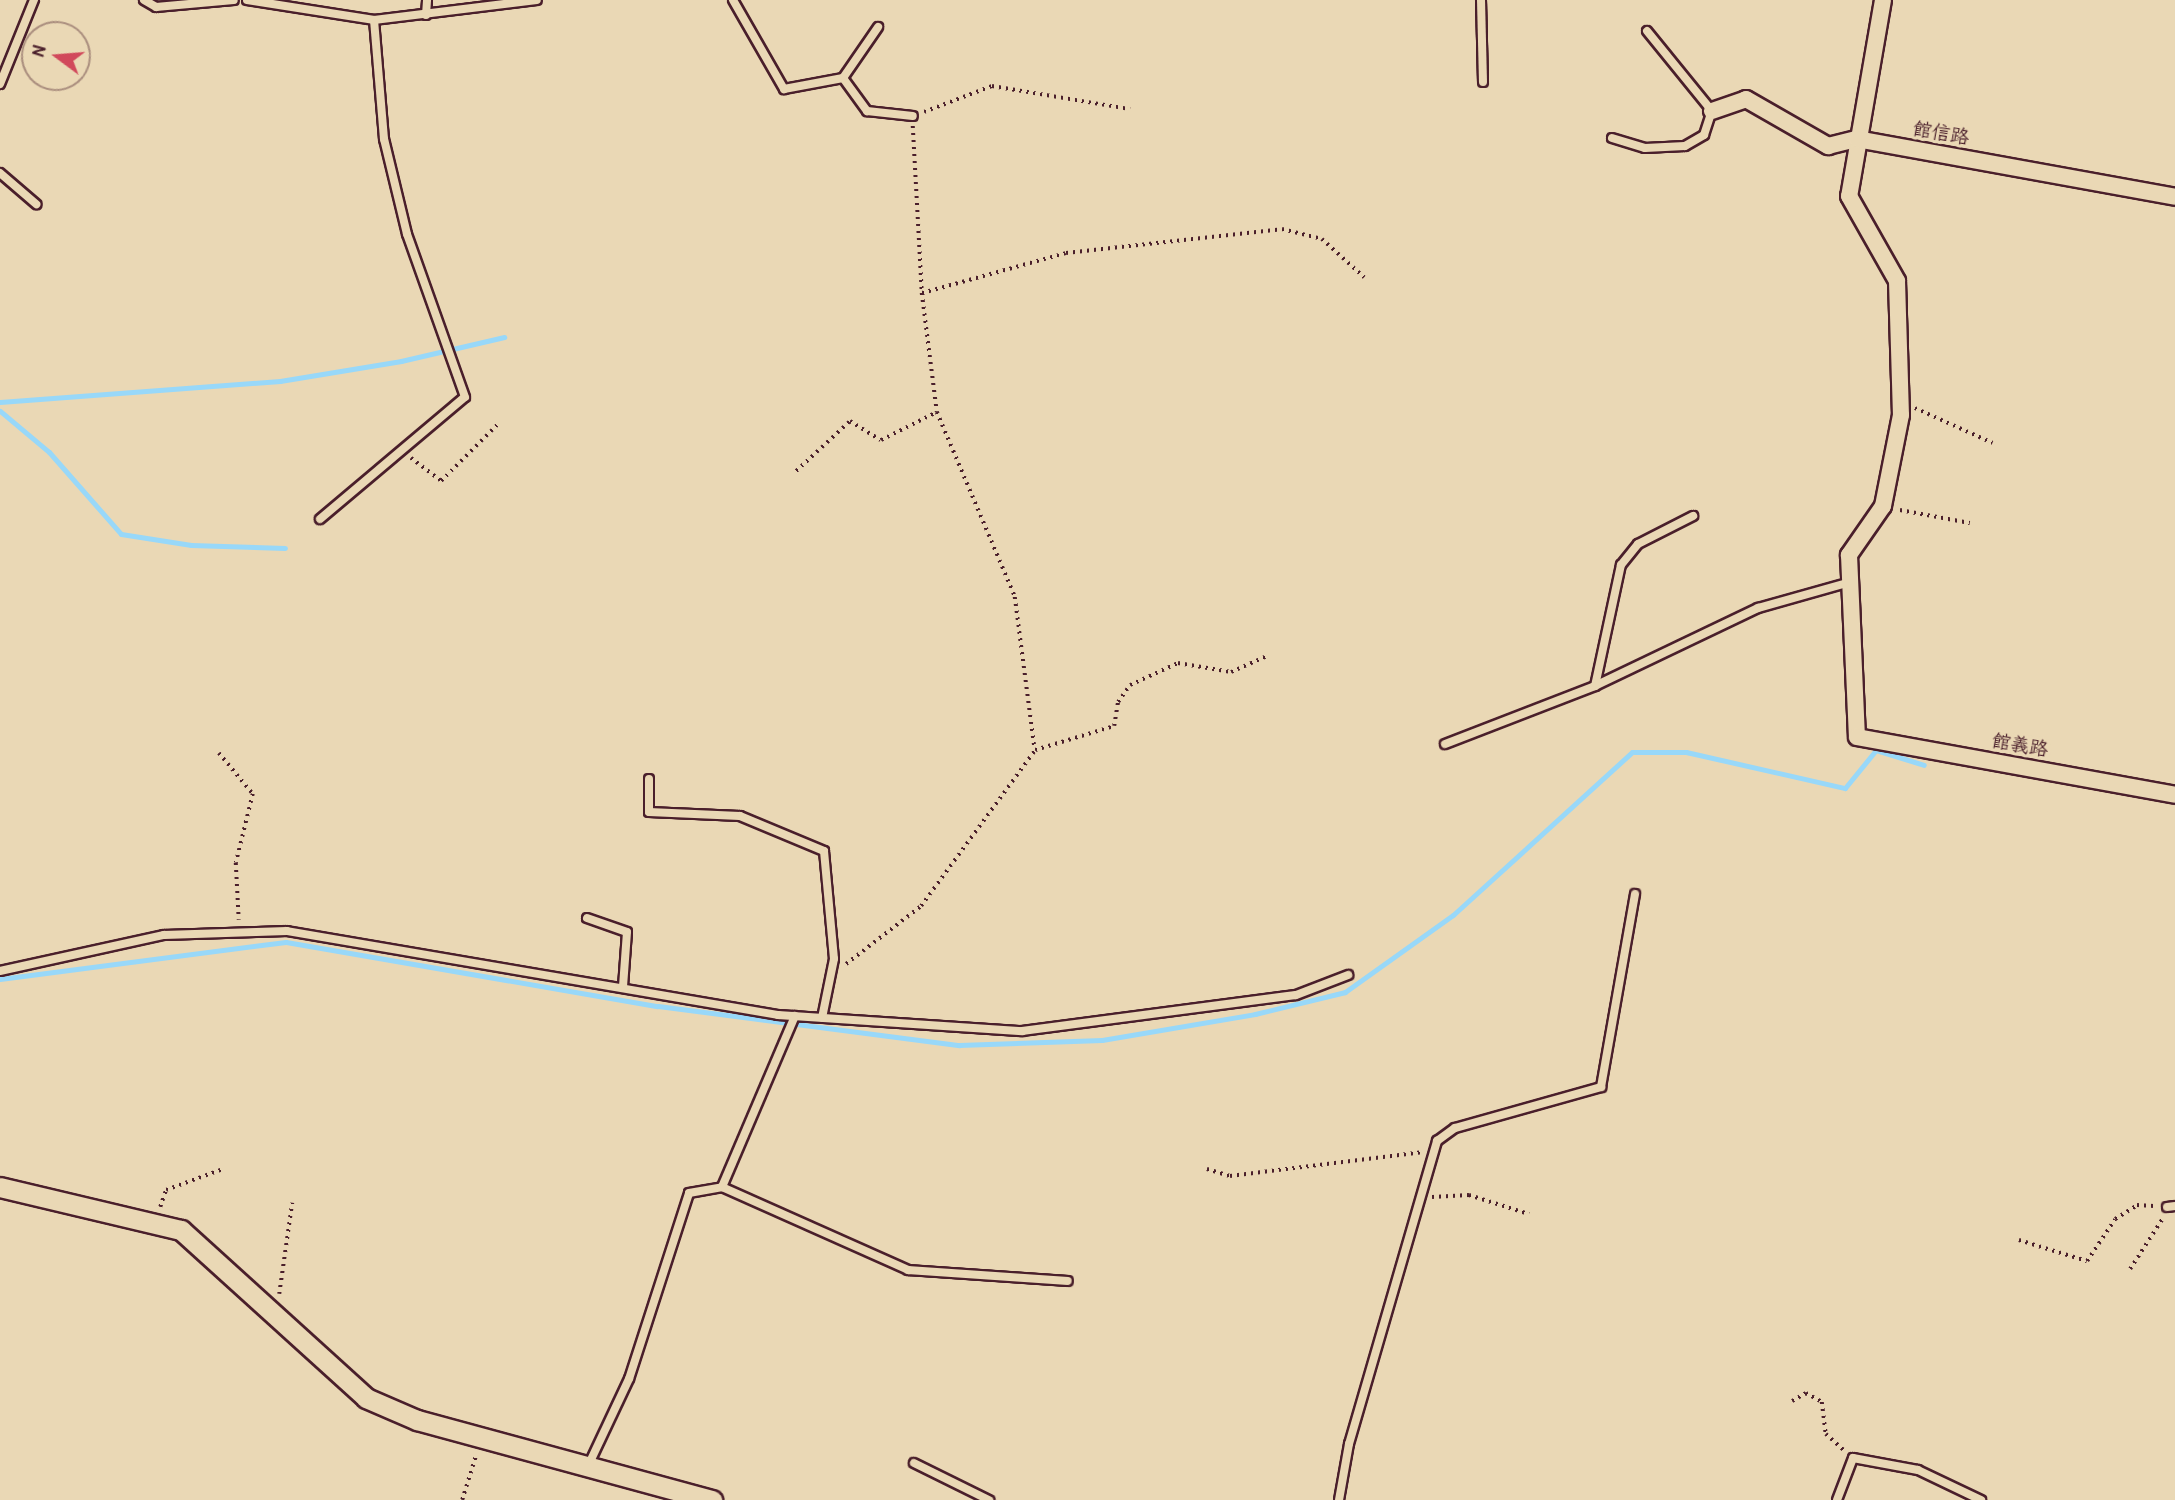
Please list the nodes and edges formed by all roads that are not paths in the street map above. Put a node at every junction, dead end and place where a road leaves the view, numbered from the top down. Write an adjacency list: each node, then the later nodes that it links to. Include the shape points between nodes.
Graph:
1 (34, 0): 16 (lane)
2 (144, 0): 3 (lane, via 156,7)
3 (234, 0)
4 (247, 0): 11 (lane)
5 (428, 0): 10 (lane)
6 (537, 0): 10 (lane)
7 (733, 0): 14 (lane, via 784,89)
8 (1481, 0): 15 (lane)
9 (1881, 0): 20 (street)
10 (426, 15): 11 (lane)
11 (374, 20): 25 (lane, via 384,139 404,221 466,397)
12 (878, 27): 14 (lane)
13 (1647, 31): 17 (lane)
14 (843, 78): 18 (lane, via 867,111)
15 (1483, 82)
16 (0, 84)
17 (1712, 111): 19 (lane, via 1704,135 1685,146 1645,148); 20 (street, 館信路, via 1746,99 1828,146)
18 (913, 116)
19 (1612, 138)
20 (1857, 139): 22 (street, 館信路); 26 (street, via 1849,196 1897,281 1900,403 1883,506 1849,555)
21 (0, 173): 23 (lane)
22 (2175, 197)
23 (36, 204)
24 (1693, 516): 27 (lane, via 1638,544 1621,565)
25 (320, 519)
26 (1847, 583): 27 (lane, via 1758,607); 30 (street, 館義路, via 1857,737)
27 (1595, 686): 28 (lane)
28 (1445, 744)
29 (649, 779): 37 (lane, via 649,812 740,816 824,851 834,959)
30 (2175, 795)
31 (1636, 894): 45 (lane, via 1601,1087 1455,1128 1437,1141 1349,1444)
32 (587, 918): 35 (lane, via 627,932)
33 (0, 971): 35 (lane, via 164,934 287,931)
34 (1348, 975): 37 (lane, via 1296,995 1023,1031)
35 (624, 987): 36 (lane)
36 (795, 1016): 37 (lane); 39 (lane)
37 (821, 1018)
38 (0, 1187): 42 (street, via 181,1230 366,1398 417,1420)
39 (722, 1187): 40 (lane, via 908,1270); 42 (lane, via 689,1193 629,1379)
40 (1068, 1281)
41 (914, 1463): 44 (lane)
42 (589, 1466): 43 (street)
43 (712, 1500)
44 (989, 1500)
45 (1339, 1500)
46 (1837, 1500): 47 (lane, via 1853,1458 1918,1470)
47 (1982, 1500)

